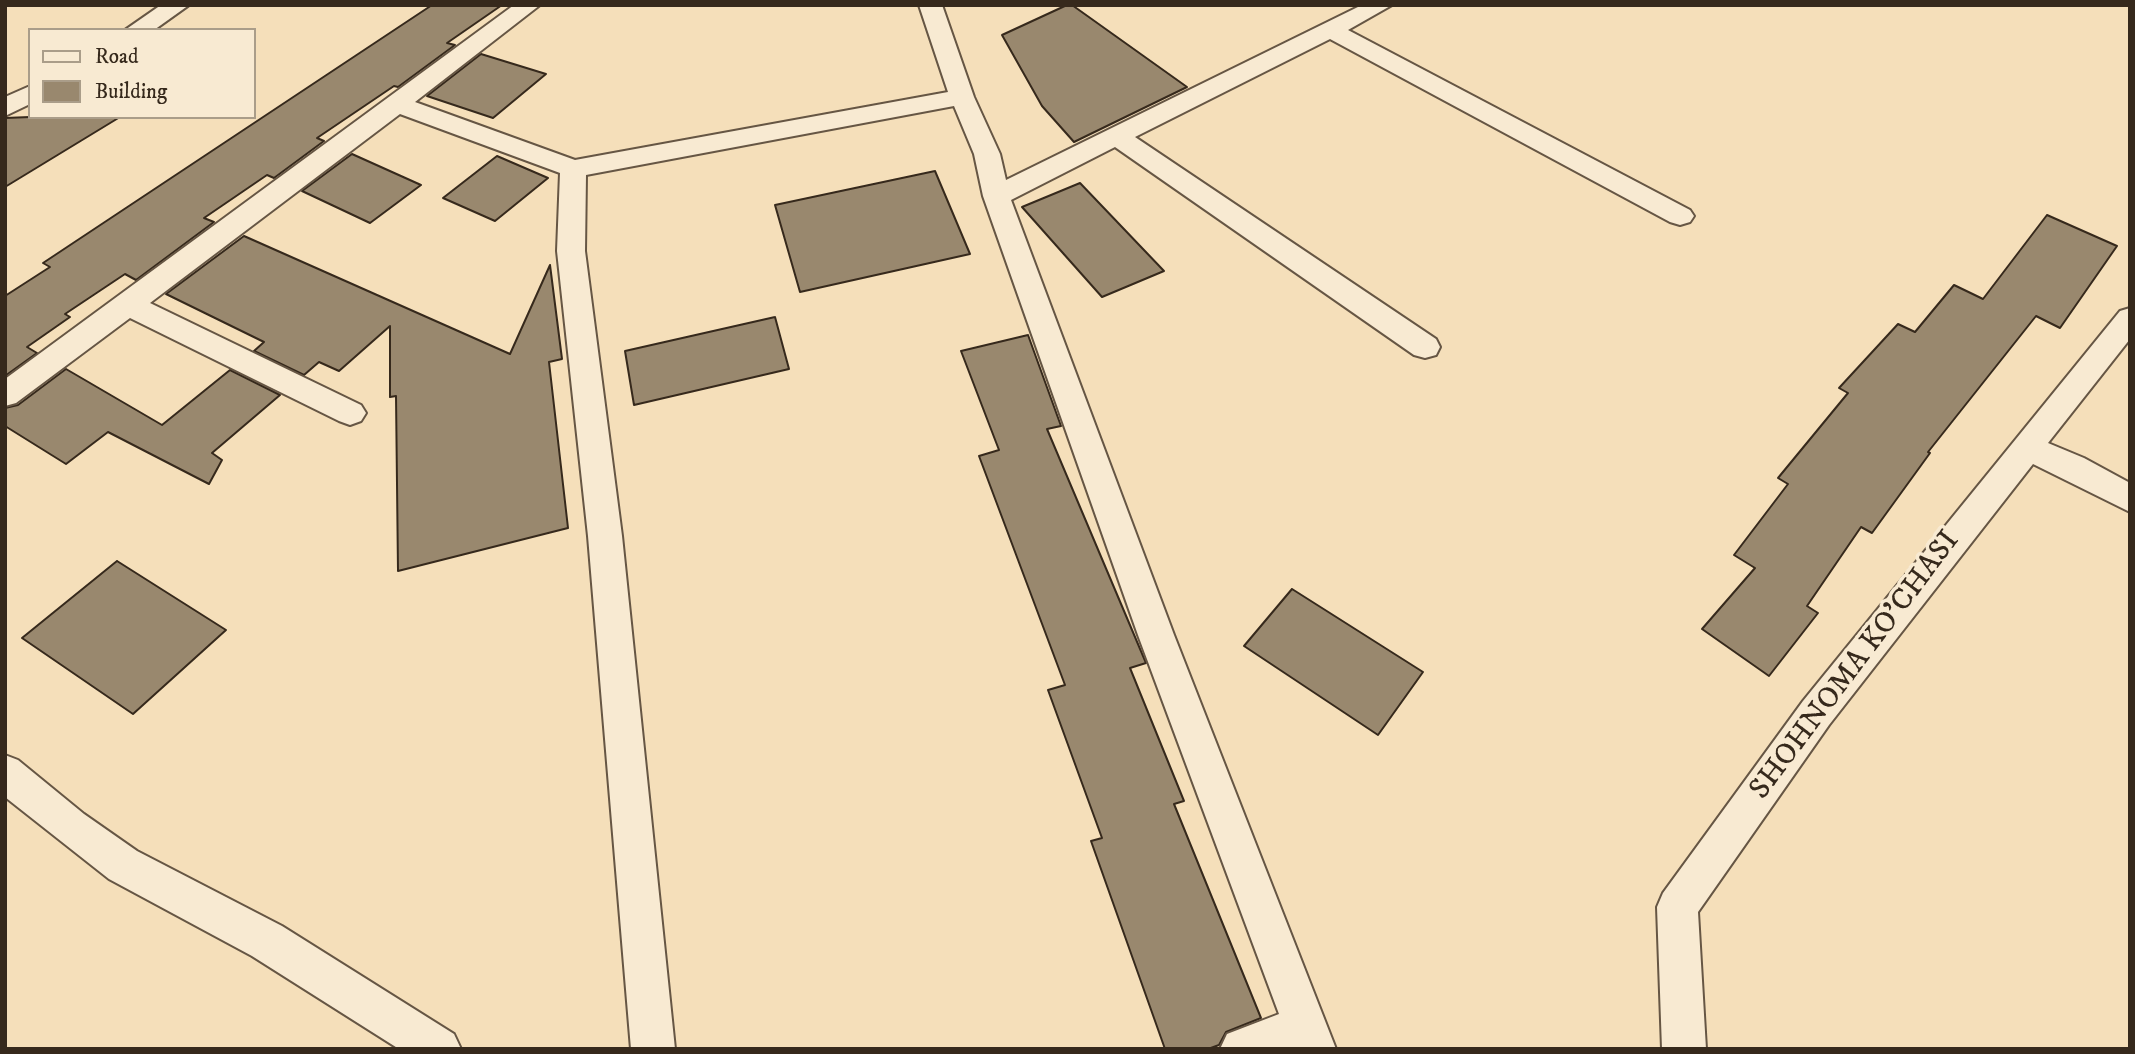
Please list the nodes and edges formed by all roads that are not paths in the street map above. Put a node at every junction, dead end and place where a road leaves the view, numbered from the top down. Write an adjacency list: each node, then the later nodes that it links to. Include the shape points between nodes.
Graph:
1 (178, 5): 5 (street)
2 (529, 5): 9 (street)
3 (930, 5): 8 (street)
4 (1381, 5): 6 (street)
5 (139, 28)
6 (1332, 31): 11 (street); 14 (street)
7 (28, 94): 10 (street)
8 (962, 97): 12 (street); 13 (street, via 987,154)
9 (397, 104): 12 (street); 15 (street)
10 (5, 108)
11 (1115, 135): 13 (street); 17 (street)
12 (573, 169): 25 (street, via 571,251 605,536)
13 (996, 196): 23 (street)
14 (1680, 216)
15 (128, 305): 18 (street); 19 (street)
16 (2130, 318): 20 (street, SHOHNOMA KO'CHASI)
17 (1425, 347)
18 (5, 395)
19 (350, 413)
20 (2025, 447): 21 (street); 27 (street, SHOHNOMA KO'CHASI, via 1816,713 1677,907)
21 (2130, 499)
22 (5, 773): 24 (street, via 123,865 267,941)
23 (1310, 1038): 26 (street)
24 (439, 1049)
25 (653, 1049)
26 (1242, 1049)
27 (1684, 1049)

